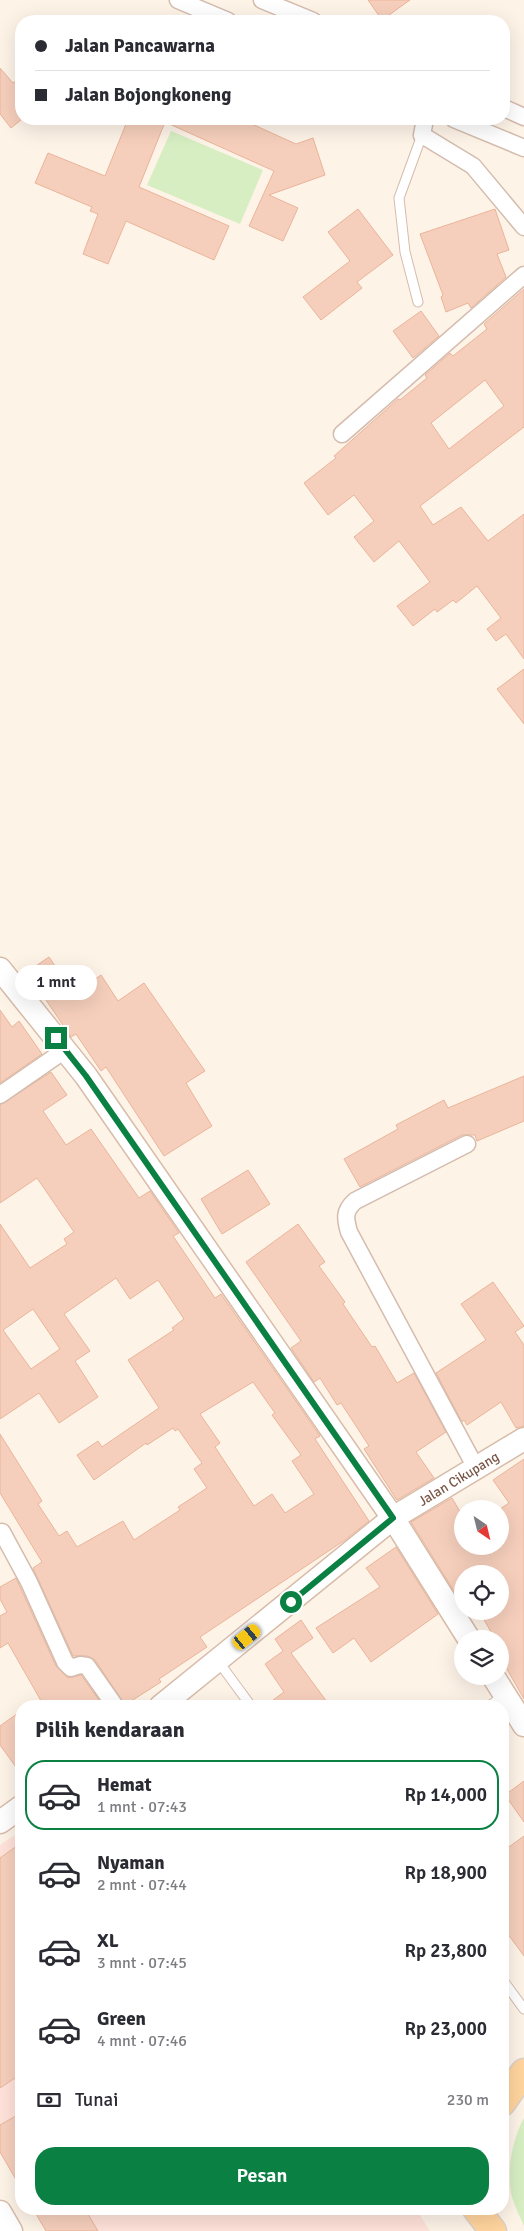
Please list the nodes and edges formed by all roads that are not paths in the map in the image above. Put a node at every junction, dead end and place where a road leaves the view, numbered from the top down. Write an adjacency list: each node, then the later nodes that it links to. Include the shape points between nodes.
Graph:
1 (178, 0): 3 (street)
2 (262, 0): 4 (street)
3 (214, 15)
4 (298, 15)
5 (510, 111): 6 (street)
6 (524, 117)
7 (468, 125): 9 (street)
8 (424, 127): 10 (street, via 473,166); 12 (lane, via 399,198 405,252)
9 (524, 148)
10 (524, 228)
11 (524, 275): 13 (street)
12 (418, 302)
13 (342, 434)
14 (0, 969): 15 (main road)
15 (65, 1050): 16 (street); 20 (main road)
16 (0, 1095)
17 (467, 1144): 19 (street, via 355,1201 347,1209 346,1218 349,1232)
18 (524, 1440): 19 (main road, Jalan Cikupang)
19 (476, 1468): 20 (main road, Jalan Cikupang)
20 (393, 1518): 22 (main road); 23 (main road, Jalan Cikupang)
21 (2, 1532): 24 (street, via 65,1662 71,1668 87,1666)
22 (463, 1630)
23 (218, 1661): 25 (main road, Jalan Cikupang); 26 (lane)
24 (111, 1700)
25 (169, 1700)
26 (247, 1700)
27 (509, 1707): 28 (main road)
28 (524, 1725)
29 (15, 1811): 30 (main road)
30 (0, 1822)
31 (509, 1989): 32 (lane)
32 (524, 2009)
33 (524, 2070): 34 (main road); 35 (main road)
34 (509, 2079)
35 (509, 2092)
36 (0, 2212): 37 (main road)
37 (11, 2231)

